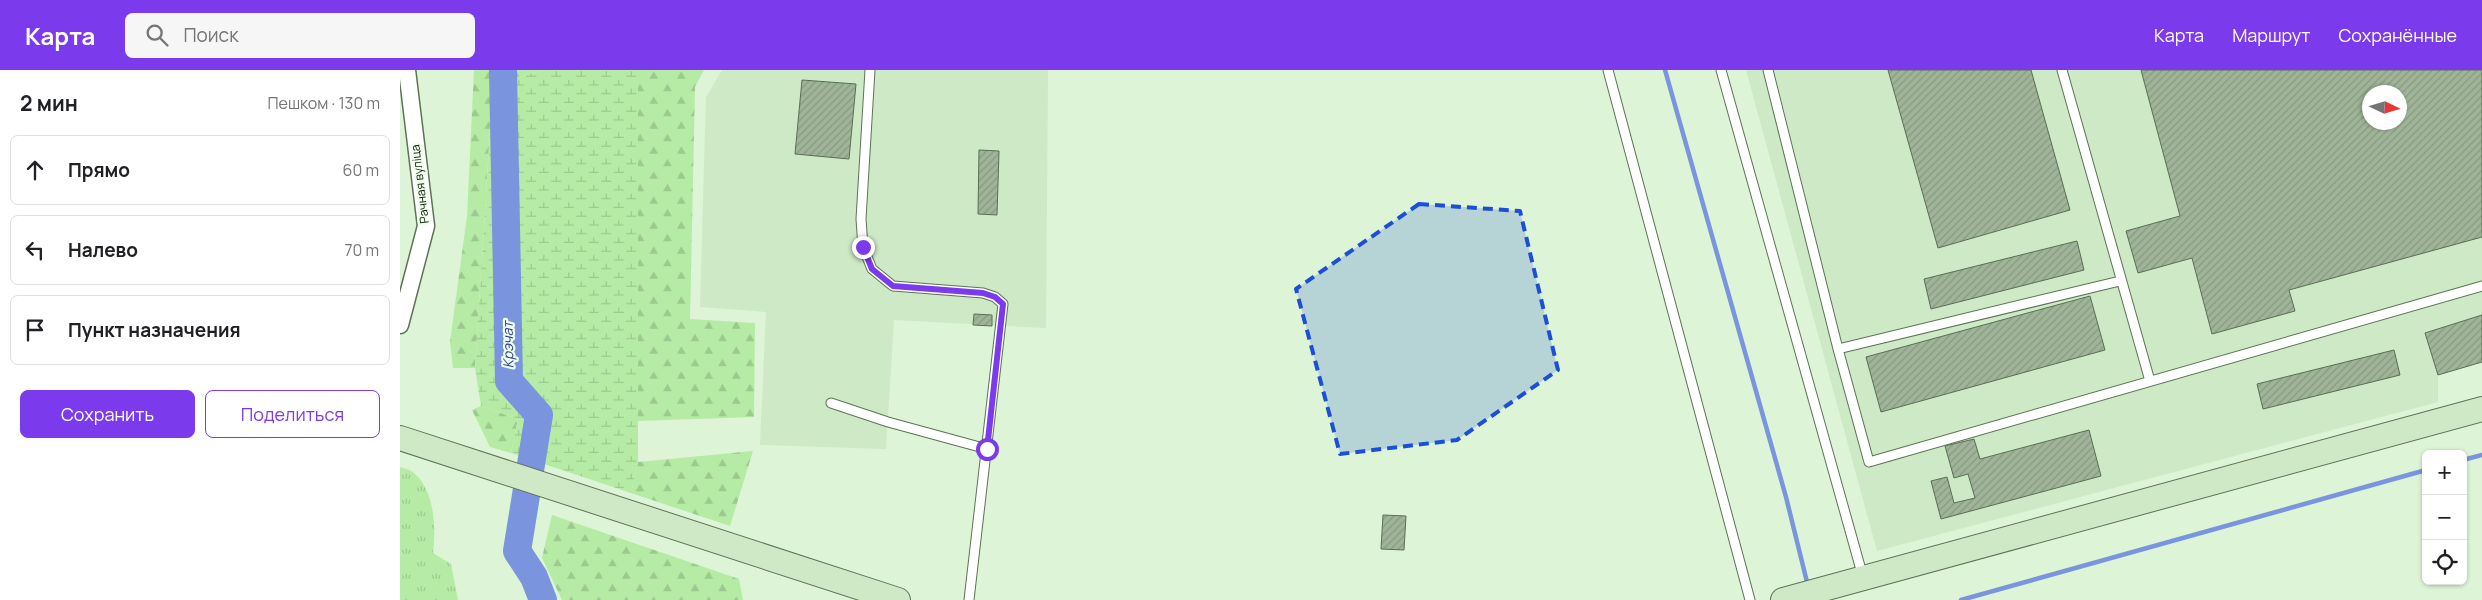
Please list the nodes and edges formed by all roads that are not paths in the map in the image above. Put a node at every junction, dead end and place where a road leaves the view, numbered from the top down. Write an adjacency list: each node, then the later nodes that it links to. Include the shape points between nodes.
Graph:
1 (407, 70): 9 (street, Рачная вуліца, via 426,226)
2 (870, 70): 15 (lane, via 861,219 863,247 872,269 893,286 983,293 1003,304)
3 (1608, 70): 19 (lane)
4 (1721, 70): 16 (lane)
5 (1768, 70): 10 (lane)
6 (2062, 70): 7 (lane)
7 (2120, 281): 10 (lane); 11 (lane)
8 (2482, 286): 11 (lane)
9 (400, 324)
10 (1838, 349): 11 (lane, via 1869,462)
11 (2150, 381)
12 (831, 403): 15 (lane)
13 (2482, 409): 16 (street)
14 (400, 438): 17 (street)
15 (987, 449): 18 (lane)
16 (1863, 577): 20 (street)
17 (898, 600)
18 (969, 600)
19 (1750, 600)
20 (1783, 600)

